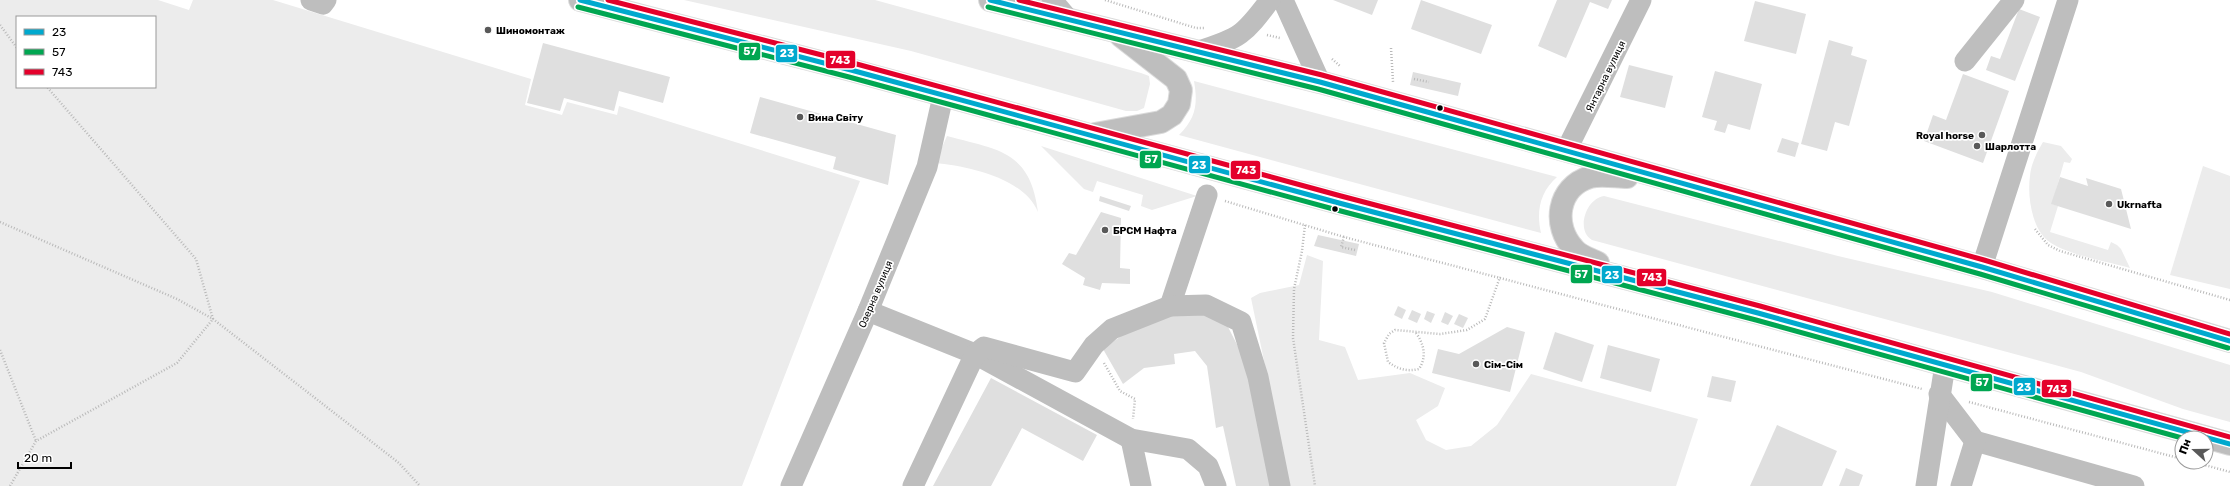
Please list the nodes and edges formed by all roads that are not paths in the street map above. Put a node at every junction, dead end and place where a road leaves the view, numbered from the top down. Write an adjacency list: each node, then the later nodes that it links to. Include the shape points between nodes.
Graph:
1 (310, 0): 2 (street, via 323,4)
2 (326, 0)
3 (580, 0): 16 (highway)
4 (990, 0): 11 (highway)
5 (1052, 0): 11 (street)
6 (1270, 0): 13 (street, via 1250,28 1230,41)
7 (1283, 0): 15 (street)
8 (1641, 0): 18 (street, Янтарна вулиця)
9 (2014, 0): 14 (street)
10 (2068, 0): 21 (street)
11 (1069, 20): 12 (highway)
12 (1114, 31): 13 (highway); 17 (highway, via 1176,79 1181,90 1179,104 1172,115 1161,122)
13 (1199, 51): 15 (highway)
14 (1965, 61)
15 (1320, 82): 18 (highway)
16 (944, 96): 17 (highway); 24 (street, Озерна вулиця, via 927,166)
17 (1090, 135): 22 (highway)
18 (1566, 152): 19 (highway)
19 (1656, 177): 21 (highway); 22 (highway, via 1591,176 1574,184 1564,200 1559,217 1564,238 1575,251)
20 (1207, 195): 23 (street)
21 (1982, 267): 25 (highway)
22 (1632, 280): 27 (highway)
23 (1170, 306): 26 (street, via 1112,329 1094,345 1075,372 984,346); 37 (street, via 1206,305 1241,322 1258,377)
24 (868, 311): 26 (street); 33 (street, Озерна вулиця)
25 (2230, 341)
26 (975, 354): 29 (street); 34 (street)
27 (1945, 365): 28 (street); 31 (highway)
28 (1939, 394): 30 (street); 38 (street)
29 (1131, 439): 35 (street); 36 (street, via 1188,449 1208,466)
30 (1975, 442): 32 (street); 39 (street)
31 (2230, 444)
32 (1967, 485)
33 (791, 486)
34 (913, 486)
35 (1141, 486)
36 (1216, 486)
37 (1280, 486)
38 (1926, 486)
39 (2134, 486)

